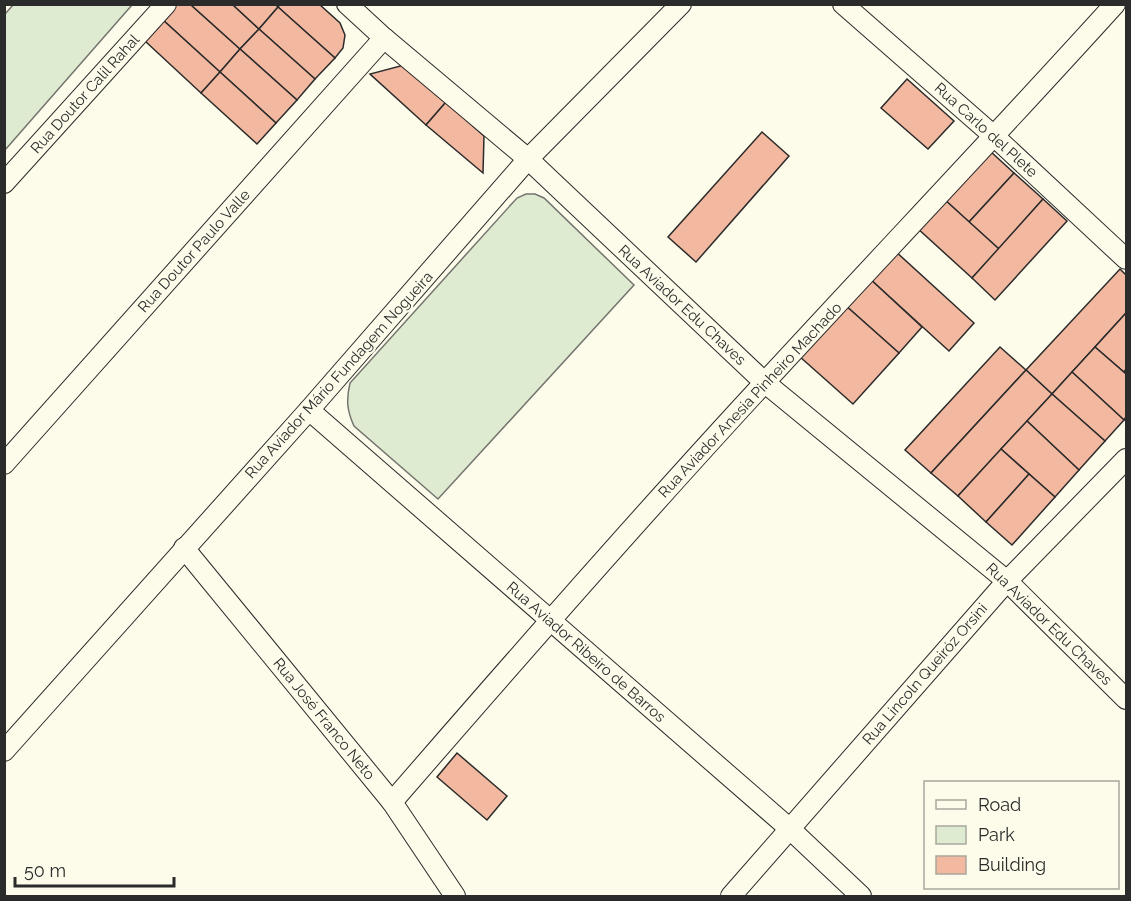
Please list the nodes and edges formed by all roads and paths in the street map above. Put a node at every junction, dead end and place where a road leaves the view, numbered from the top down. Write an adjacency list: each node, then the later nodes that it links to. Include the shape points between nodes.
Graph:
1 (166, 4): 9 (street, Rua Doutor Calil Rahal)
2 (347, 4): 6 (street, Rua Aviador Edu Chaves)
3 (681, 4): 8 (street, Rua Aviador Mário Fundagem Nogueira)
4 (843, 4): 7 (street, Rua Carlo del Plete)
5 (1115, 4): 7 (street, Rua Aviador Anesia Pinheiro Machado)
6 (384, 38): 8 (street, Rua Aviador Edu Chaves); 14 (street, Rua Doutor Paulo Valle)
7 (995, 137): 10 (street, Rua Carlo del Plete); 11 (street, Rua Aviador Anesia Pinheiro Machado)
8 (528, 159): 11 (street, Rua Aviador Edu Chaves); 12 (street, Rua Aviador Mário Fundagem Nogueira)
9 (4, 183)
10 (1126, 259)
11 (765, 382): 16 (street, Rua Aviador Edu Chaves); 17 (street, Rua Aviador Anesia Pinheiro Machado)
12 (309, 410): 15 (street, Rua Aviador Mário Fundagem Nogueira); 17 (street, Rua Aviador Ribeiro de Barros)
13 (1126, 459): 16 (street, Rua Lincoln Queiróz Orsini)
14 (4, 464)
15 (184, 548): 19 (street, Rua Aviador Mário Fundagem Nogueira); 20 (street, Rua José Franco Neto)
16 (1007, 581): 18 (street, Rua Aviador Edu Chaves); 21 (street, Rua Lincoln Queiróz Orsini)
17 (549, 621): 20 (street, Rua Aviador Anesia Pinheiro Machado); 21 (street, Rua Aviador Ribeiro de Barros)
18 (1126, 699)
19 (4, 752)
20 (392, 802): 22 (street, Rua José Franco Neto)
21 (790, 829): 23 (street, Rua Lincoln Queiróz Orsini); 24 (street, Rua Aviador Ribeiro de Barros)
22 (455, 897)
23 (731, 897)
24 (861, 897)

